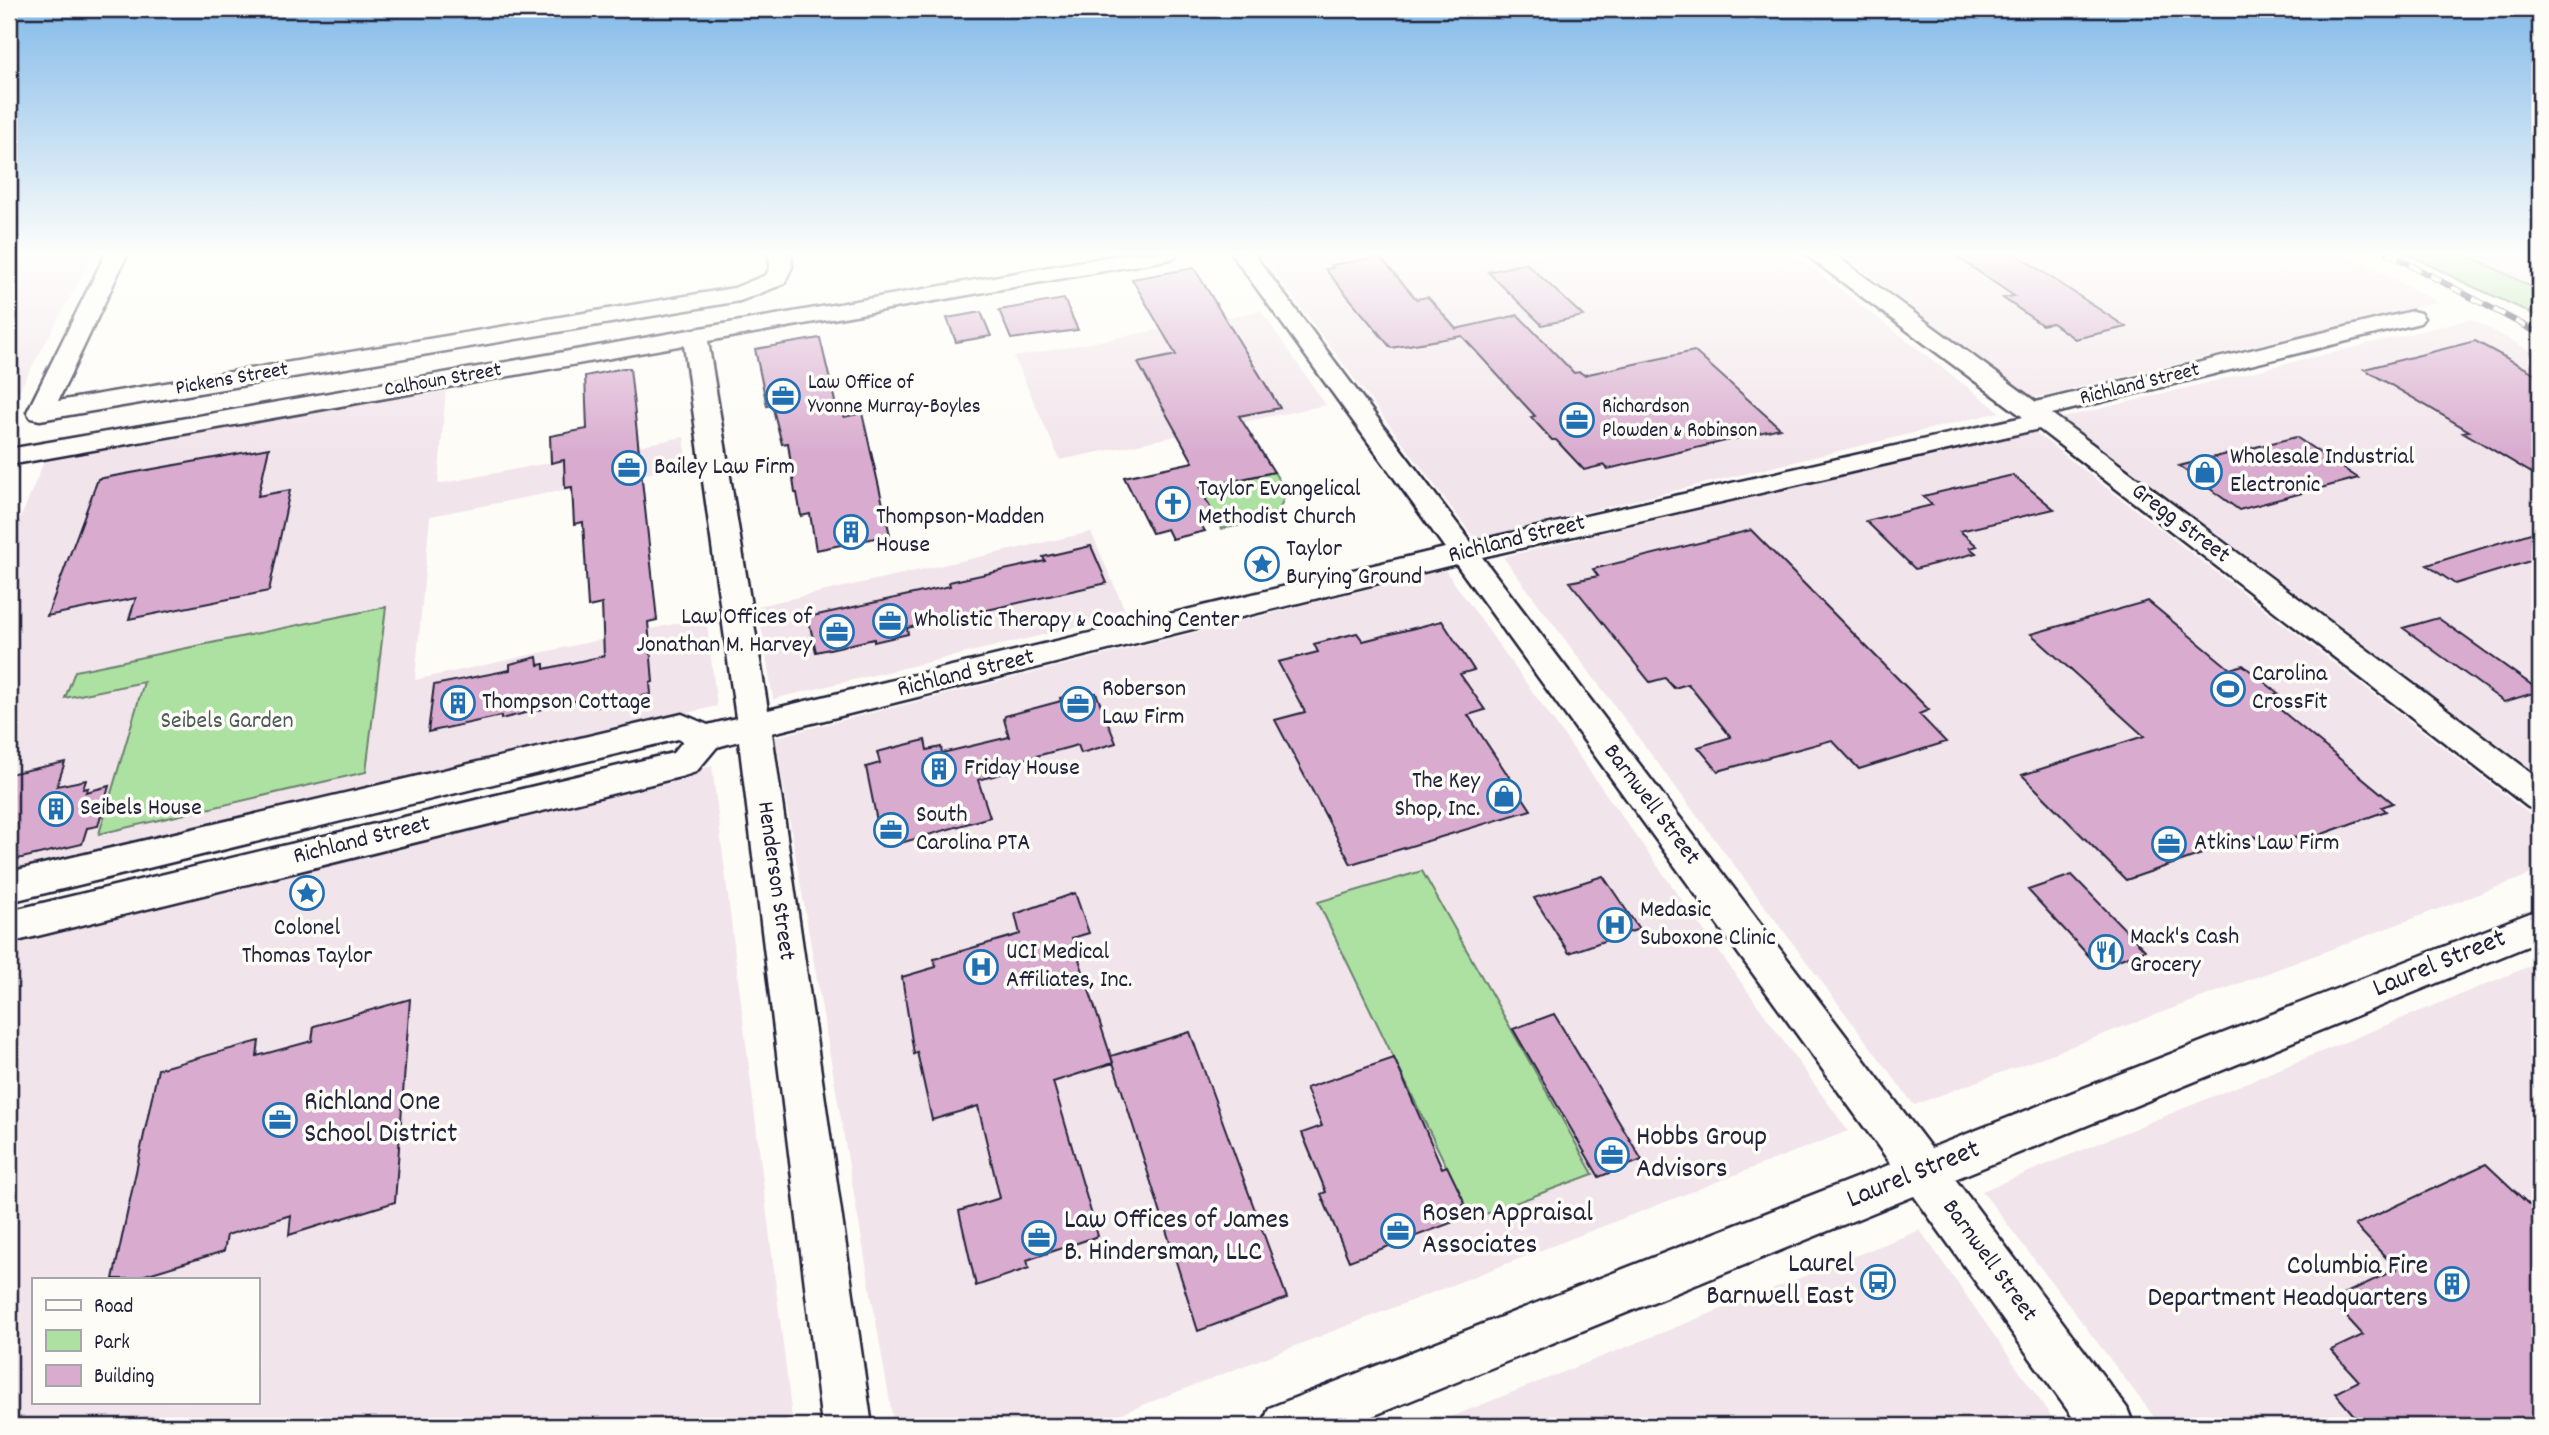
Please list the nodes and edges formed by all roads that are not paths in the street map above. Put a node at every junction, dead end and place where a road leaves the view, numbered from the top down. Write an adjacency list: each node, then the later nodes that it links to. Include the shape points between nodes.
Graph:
1 (85, 320): 2 (street, Pickens Street, via 40,412)
2 (586, 320)
3 (791, 320): 7 (street, Calhoun Street)
4 (1291, 320): 11 (street, Barnwell Street)
5 (1908, 320): 8 (street, Gregg Street)
6 (2404, 320): 8 (street, Richland Street)
7 (695, 337): 9 (street, Calhoun Street); 12 (street, Henderson Street)
8 (2038, 416): 11 (street, Richland Street); 15 (street, Gregg Street)
9 (14, 456): 10 (street)
10 (9, 481)
11 (1462, 553): 12 (street, Richland Street); 22 (street, Barnwell Street)
12 (754, 726): 13 (street, Richland Street); 23 (street, Henderson Street)
13 (705, 738): 14 (street, Richland Street, via 682,726); 16 (street, Richland Street, via 684,763)
14 (472, 777): 16 (street); 17 (street, Richland Street)
15 (2540, 798)
16 (471, 815): 19 (street, Richland Street)
17 (148, 854): 18 (street, Richland Street); 19 (street)
18 (9, 887)
19 (138, 896): 21 (street, Richland Street)
20 (2540, 925): 22 (street, Laurel Street)
21 (9, 927)
22 (1924, 1172): 24 (street, Laurel Street); 25 (street, Barnwell Street)
23 (847, 1426)
24 (1287, 1426)
25 (2109, 1426)

